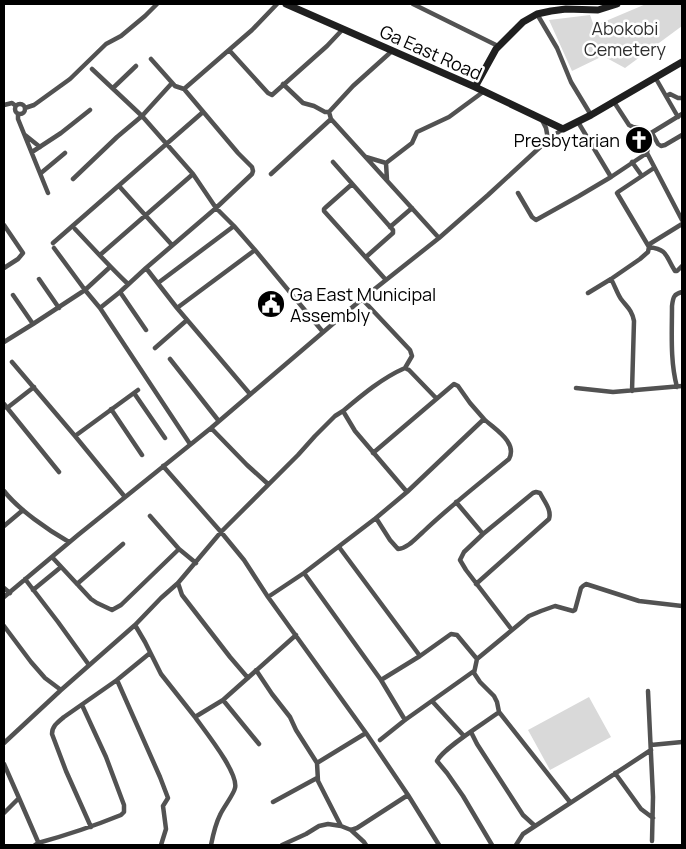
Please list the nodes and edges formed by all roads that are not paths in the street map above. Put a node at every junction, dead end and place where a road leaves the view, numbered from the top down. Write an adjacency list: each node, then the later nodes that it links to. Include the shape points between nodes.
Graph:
1 (157, 4): 30 (street, via 121,36 106,44 70,79)
2 (276, 4): 12 (street)
3 (286, 4): 7 (street, Ga East Road)
4 (413, 4): 11 (street)
5 (617, 4): 6 (street)
6 (606, 6): 8 (street, via 598,10)
7 (301, 7): 10 (street, Ga East Road)
8 (552, 7): 9 (street)
9 (537, 14): 11 (street, via 523,22); 35 (street)
10 (343, 29): 13 (street, Ga East Road); 20 (street)
11 (498, 46): 21 (street)
12 (229, 50): 20 (street, via 270,95); 23 (street)
13 (392, 51): 21 (street, Ga East Road); 33 (street, via 352,86)
14 (151, 59): 19 (street)
15 (682, 62): 18 (street)
16 (136, 66): 22 (street)
17 (92, 69): 22 (street)
18 (655, 77): 25 (street); 27 (street)
19 (172, 83): 23 (street); 36 (street)
20 (283, 84): 33 (street, via 303,103)
21 (475, 87): 24 (street, Ga East Road)
22 (113, 88): 36 (street)
23 (184, 89): 32 (street)
24 (483, 92): 39 (street, Ga East Road); 54 (street, via 449,117 417,132 412,143)
25 (666, 96): 26 (street); 37 (street)
26 (682, 98)
27 (614, 102): 35 (street); 42 (street, via 629,125)
28 (4, 105): 29 (street, via 12,103)
29 (16, 106): 30 (street, via 21,104); 34 (street)
30 (25, 108): 34 (street)
31 (90, 110): 47 (street)
32 (203, 112): 46 (street); 67 (street, via 253,170)
33 (330, 112): 38 (street)
34 (18, 114): 43 (street)
35 (591, 115): 40 (street)
36 (142, 116): 46 (street); 61 (street)
37 (680, 116): 42 (street)
38 (331, 119): 51 (street); 58 (street)
39 (541, 119): 41 (street, Ga East Road); 45 (street)
40 (578, 122): 41 (street); 60 (street)
41 (563, 129): 45 (street)
42 (649, 134): 44 (street, via 661,146); 50 (street)
43 (24, 135): 47 (street); 48 (street)
44 (682, 136)
45 (548, 139): 76 (street)
46 (167, 144): 57 (street); 64 (street)
47 (40, 147): 48 (street)
48 (32, 152): 56 (street)
49 (64, 153): 56 (street)
50 (647, 153): 53 (street); 55 (street)
51 (364, 156): 54 (street); 62 (street)
52 (333, 162): 63 (street)
53 (632, 162): 59 (street); 60 (street)
54 (386, 163): 62 (street)
55 (654, 168): 59 (street); 70 (street)
56 (40, 173): 65 (street)
57 (193, 174): 67 (street); 69 (street)
58 (271, 174)
59 (642, 176): 78 (street, via 617,194)
60 (611, 177): 66 (street, via 536,220)
61 (73, 179)
62 (387, 180): 68 (street)
63 (351, 184): 74 (street); 81 (street, via 324,210)
64 (119, 186): 69 (street); 91 (street, via 53,245)
65 (48, 193)
66 (518, 193)
67 (216, 208): 73 (street); 77 (street)
68 (412, 208): 74 (street); 76 (street)
69 (146, 215): 77 (street); 80 (street)
70 (682, 220)
71 (682, 224): 78 (street)
72 (4, 225): 84 (street, via 23,253)
73 (234, 226): 79 (street); 89 (street)
74 (390, 228): 81 (street, via 393,233)
75 (75, 230): 80 (street)
76 (439, 238): 88 (street)
77 (172, 245): 85 (street)
78 (648, 246): 82 (street, via 666,253 675,270); 86 (street, via 645,256)
79 (254, 250): 99 (street); 103 (street)
80 (100, 255): 83 (street)
81 (366, 257): 88 (street)
82 (682, 266)
83 (110, 267): 90 (street); 91 (street)
84 (4, 268)
85 (146, 268): 89 (street); 90 (street)
86 (612, 279): 94 (street); 113 (street, via 634,321)
87 (39, 280): 97 (street)
88 (386, 280): 96 (street)
89 (158, 283): 99 (street)
90 (128, 284): 92 (street)
91 (85, 290): 97 (street); 98 (street)
92 (120, 292): 98 (street); 102 (street)
93 (682, 292): 111 (street, via 675,294 672,306 672,360 674,376)
94 (588, 293)
95 (13, 295): 101 (street)
96 (362, 299): 103 (street); 109 (street, via 410,350 412,356)
97 (59, 308): 101 (street)
98 (100, 308): 124 (street)
99 (177, 308): 100 (street)
100 (187, 320): 106 (street); 114 (street)
101 (33, 324): 105 (street)
102 (146, 330)
103 (323, 332): 114 (street)
104 (4, 334): 105 (street)
105 (6, 341)
106 (156, 348)
107 (170, 359): 120 (street)
108 (12, 362): 110 (street)
109 (405, 368): 115 (street); 118 (street, via 366,391)
110 (34, 387): 116 (street); 122 (street)
111 (680, 387): 113 (street)
112 (576, 388): 113 (street)
113 (632, 391)
114 (250, 394): 120 (street)
115 (436, 398): 119 (street, via 456,384); 125 (street)
116 (5, 406): 128 (street)
117 (111, 409): 122 (street); 123 (street, via 136,391); 126 (street)
118 (343, 411): 125 (street); 129 (street)
119 (484, 418): 131 (street); 133 (street, via 503,436 512,454)
120 (218, 420): 121 (street)
121 (211, 428): 124 (street); 129 (street)
122 (75, 436): 132 (street)
123 (165, 438)
124 (190, 444): 127 (street)
125 (374, 453): 131 (street)
126 (142, 454)
127 (163, 466): 132 (street); 138 (street)
128 (59, 472)
129 (268, 484): 138 (street)
130 (4, 491): 134 (street)
131 (407, 492): 136 (street)
132 (124, 497): 140 (street)
133 (456, 502): 136 (street, via 401,550 396,548); 139 (street)
134 (23, 510): 137 (street); 140 (street)
135 (150, 516): 143 (street)
136 (376, 518): 142 (street)
137 (4, 526)
138 (221, 532): 145 (street); 156 (street)
139 (483, 534): 151 (street, via 460,560); 151 (street, via 536,492 540,493 549,511 547,522)
140 (69, 542): 144 (street)
141 (123, 544): 150 (street)
142 (339, 547): 147 (street); 163 (street)
143 (179, 549): 145 (street); 150 (street, via 114,610 97,603)
144 (52, 557): 146 (street); 148 (street)
145 (196, 563): 149 (street)
146 (61, 566): 150 (street); 153 (street)
147 (304, 573): 156 (street); 170 (street)
148 (25, 579): 153 (street); 154 (street)
149 (178, 583): 158 (street); 168 (street, via 182,595)
150 (77, 584)
151 (476, 584): 160 (street)
152 (4, 588): 154 (street)
153 (33, 590): 165 (street)
154 (10, 592): 155 (street)
155 (4, 597)
156 (268, 597): 161 (street)
157 (682, 606): 160 (street, via 639,601 586,584 581,588 575,610 555,606 541,610)
158 (135, 625): 162 (street); 165 (street)
159 (4, 626): 171 (street, via 45,678)
160 (512, 630): 164 (street)
161 (296, 635): 166 (street); 180 (street)
162 (150, 653): 169 (street); 177 (street, via 161,674)
163 (420, 656): 164 (street, via 451,634 457,635); 170 (street)
164 (477, 659): 167 (street)
165 (89, 665): 171 (street)
166 (256, 670): 168 (street); 187 (street, via 290,717)
167 (474, 671): 174 (street); 176 (street, via 474,676 497,702)
168 (248, 678): 173 (street)
169 (117, 680): 175 (street); 205 (street, via 168,798 163,806 166,829)
170 (381, 680): 178 (street)
171 (61, 690): 184 (street)
172 (648, 691): 186 (street)
173 (223, 700): 177 (street); 185 (street)
174 (432, 701): 178 (street); 181 (street)
175 (82, 705): 199 (street, via 57,723 52,734); 199 (street, via 124,805 121,815)
176 (499, 712): 179 (street); 194 (street)
177 (195, 717): 206 (street, via 236,781 235,789 217,820)
178 (405, 720): 182 (street)
179 (471, 732): 181 (street); 198 (street, via 523,815)
180 (366, 733): 187 (street); 191 (street)
181 (464, 736): 211 (street, via 437,761)
182 (380, 740)
183 (682, 742): 186 (street)
184 (4, 743)
185 (258, 744)
186 (651, 748): 189 (street); 196 (street)
187 (317, 763): 190 (street)
188 (4, 764): 192 (street)
189 (615, 773): 194 (street); 196 (street, via 641,809)
190 (317, 778): 193 (street); 197 (street)
191 (408, 795): 200 (street); 201 (street)
192 (20, 798): 195 (street); 204 (street)
193 (273, 802)
194 (570, 802): 198 (street)
195 (4, 813)
196 (653, 818): 202 (street)
197 (341, 826): 200 (street); 203 (street, via 319,826)
198 (535, 826): 212 (street, via 523,834)
199 (91, 827): 204 (street)
200 (351, 830): 208 (street)
201 (435, 839): 209 (street); 210 (street)
202 (652, 841)
203 (291, 843): 207 (street)
204 (38, 844)
205 (161, 845)
206 (211, 845)
207 (282, 845)
208 (366, 845)
209 (432, 845)
210 (439, 845)
211 (492, 845)
212 (516, 845)

